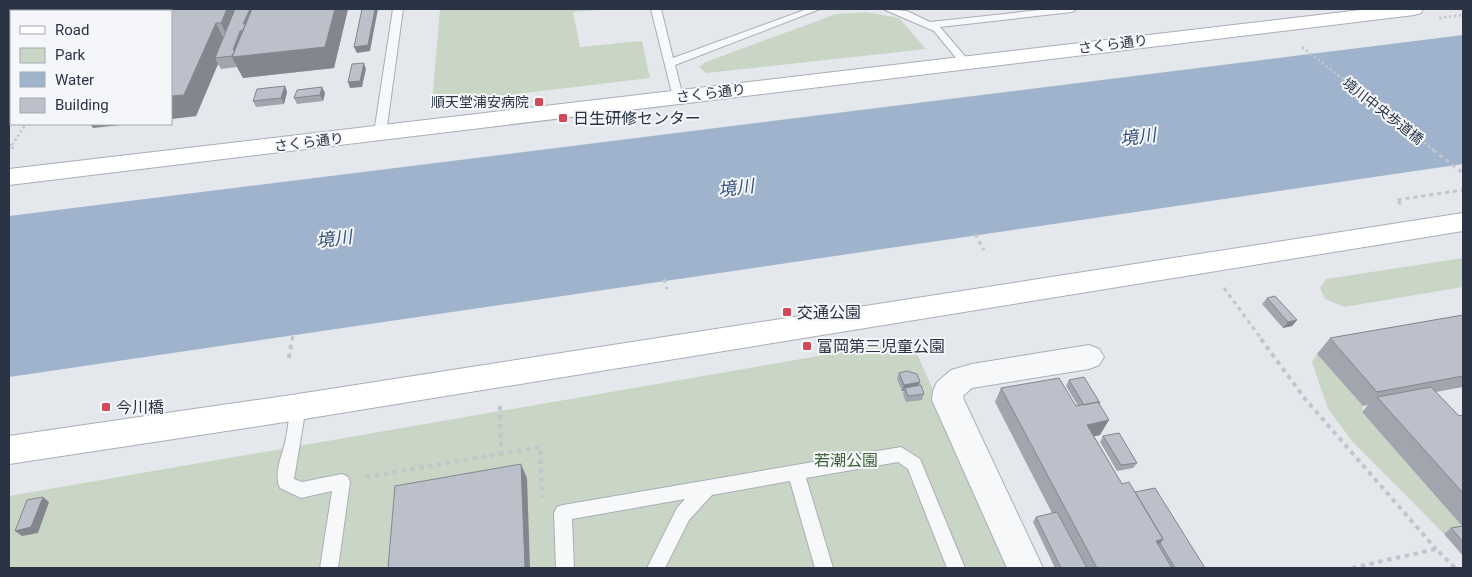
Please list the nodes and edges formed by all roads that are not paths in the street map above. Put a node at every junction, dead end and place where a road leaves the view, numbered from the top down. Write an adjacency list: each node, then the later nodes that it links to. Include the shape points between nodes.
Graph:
1 (398, 9): 13 (lane)
2 (656, 9): 11 (lane)
3 (815, 9): 11 (lane)
4 (888, 9): 8 (lane)
5 (1072, 9): 8 (lane)
6 (1243, 9): 9 (street)
7 (1414, 9): 9 (street, さくら通り)
8 (930, 25): 10 (lane)
9 (1264, 26): 10 (street, さくら通り)
10 (965, 62): 12 (street, さくら通り)
11 (670, 64): 12 (lane)
12 (678, 97): 13 (street, さくら通り)
13 (380, 133): 14 (street, さくら通り)
14 (9, 177)
15 (1463, 222): 17 (street)
16 (1089, 357): 26 (street, via 972,376 962,379 948,391 948,400)
17 (298, 406): 18 (street); 21 (lane, via 286,483 301,490 342,482)
18 (9, 450)
19 (796, 471): 20 (lane); 24 (lane); 25 (lane, via 901,454 914,464)
20 (710, 486): 22 (lane, via 563,512); 23 (lane, via 684,514)
21 (329, 568)
22 (566, 568)
23 (656, 568)
24 (824, 568)
25 (956, 568)
26 (1025, 568)

